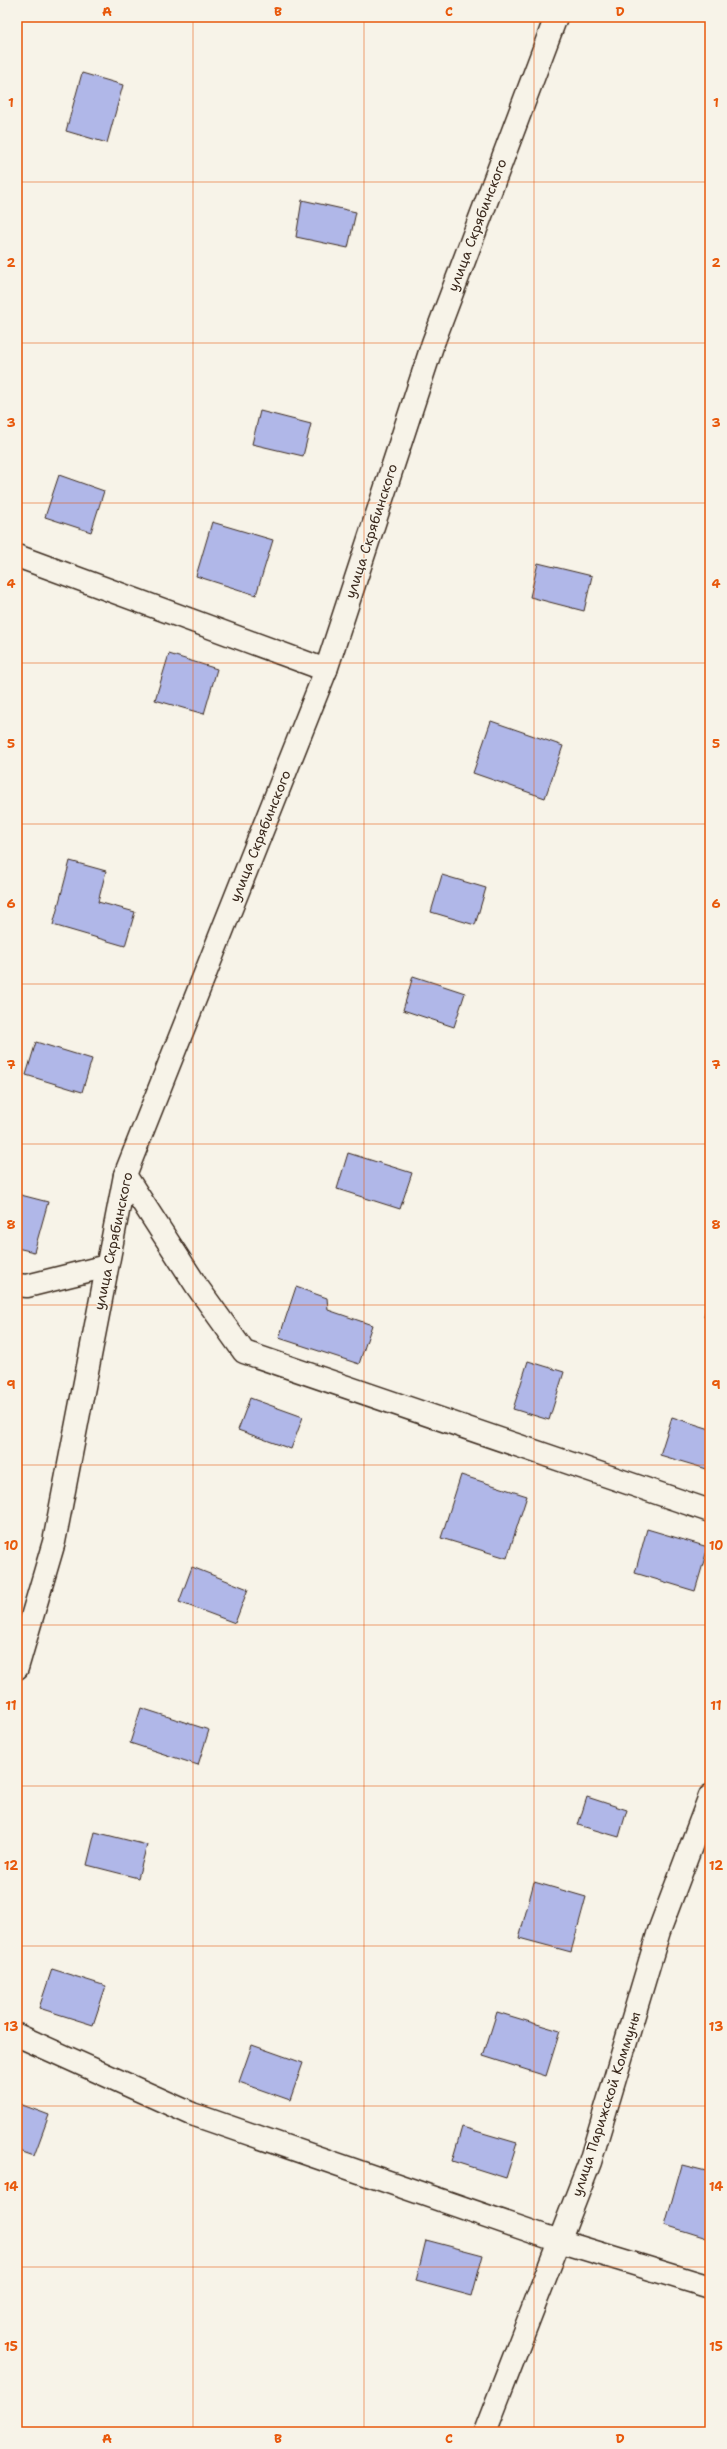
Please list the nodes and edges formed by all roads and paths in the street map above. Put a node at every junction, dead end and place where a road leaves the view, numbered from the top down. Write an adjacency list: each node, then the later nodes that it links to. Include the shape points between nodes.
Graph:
1 (556, 17): 3 (street, улица Скрябинского, via 433,343)
2 (17, 556): 3 (street)
3 (326, 670): 4 (street, улица Скрябинского)
4 (125, 1175): 5 (street, улица Скрябинского); 7 (street, via 196,1285 244,1352)
5 (107, 1266): 6 (street, via 27,1286); 8 (street, улица Скрябинского, via 54,1542)
6 (17, 1285)
7 (710, 1511)
8 (17, 1668)
9 (710, 1796): 11 (street, улица Парижской Коммуны, via 660,1932 590,2162)
10 (17, 2035): 11 (street, via 192,2114)
11 (559, 2241): 12 (street); 13 (street, улица Парижской Коммуны)
12 (710, 2287)
13 (485, 2432)

